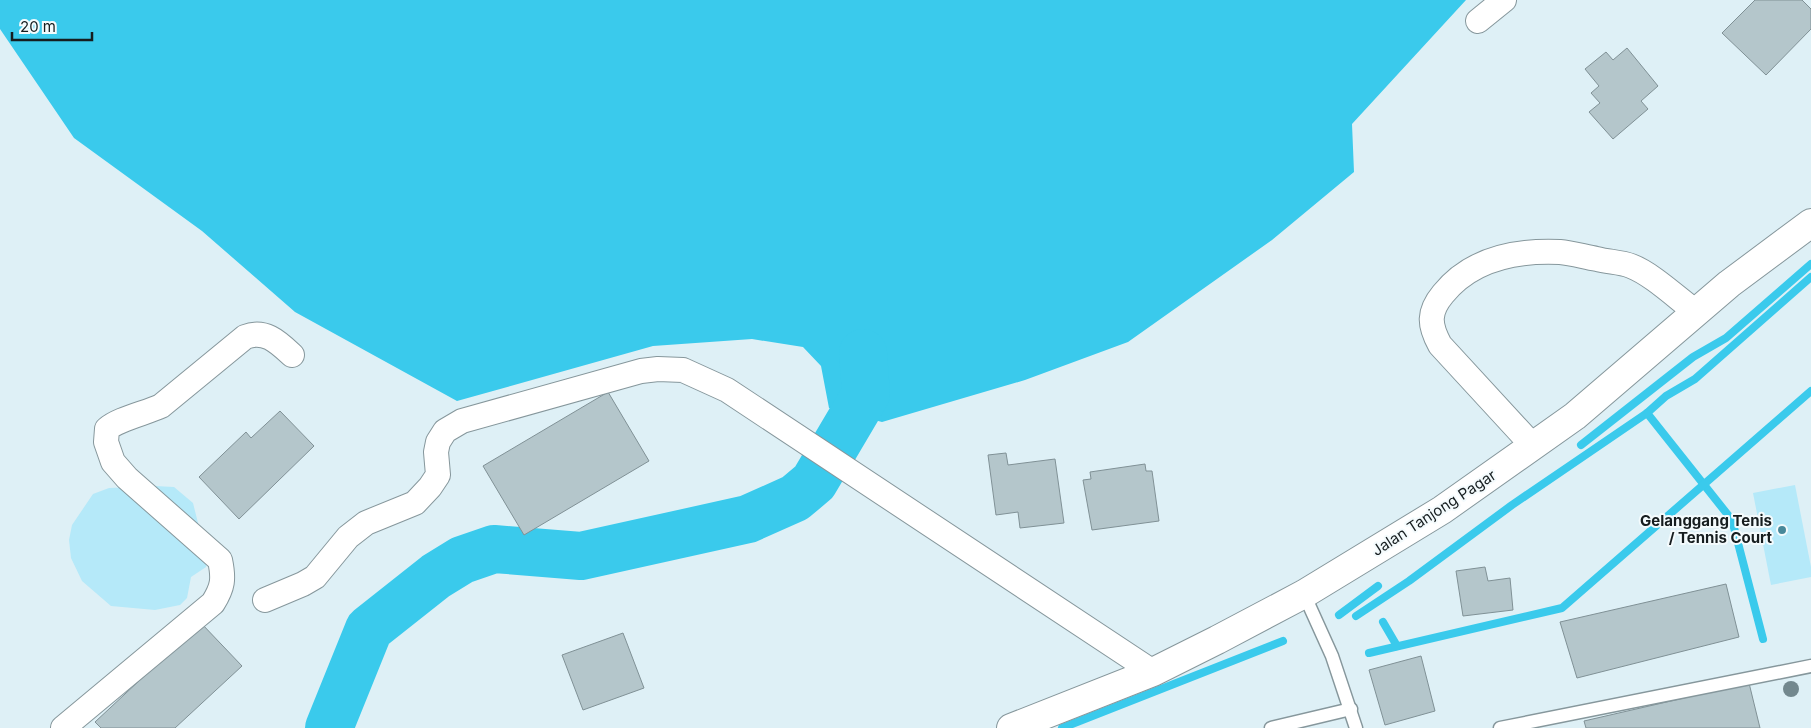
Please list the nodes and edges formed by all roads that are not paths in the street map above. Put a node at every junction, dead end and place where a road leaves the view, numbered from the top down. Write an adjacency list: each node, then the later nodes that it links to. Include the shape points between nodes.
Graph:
1 (1504, 0): 2 (street)
2 (1478, 21)
3 (1811, 223): 4 (main road, Jalan Tanjong Pagar)
4 (1696, 312): 6 (main road, Jalan Tanjong Pagar, via 1575,416); 6 (street, via 1631,266 1561,252 1519,253 1492,259 1467,271 1448,287 1435,304 1431,320 1433,333 1440,345)
5 (292, 355): 12 (street, via 266,335 245,337 161,406 117,422 107,429 106,442 113,462 126,478 220,560 223,572 221,590 213,603)
6 (1533, 446): 7 (main road, Jalan Tanjong Pagar, via 1442,510)
7 (1304, 594): 10 (main road, Jalan Tanjong Pagar); 11 (lane)
8 (265, 600): 10 (street, via 315,577 348,537 366,524 415,503 438,476 436,452 445,430 462,421 641,371 683,370 727,390)
9 (1811, 666): 16 (lane)
10 (1153, 672): 13 (main road, Jalan Tanjong Pagar)
11 (1351, 709): 14 (lane); 15 (lane)
12 (64, 728)
13 (1011, 728)
14 (1271, 728)
15 (1356, 728)
16 (1500, 728)

